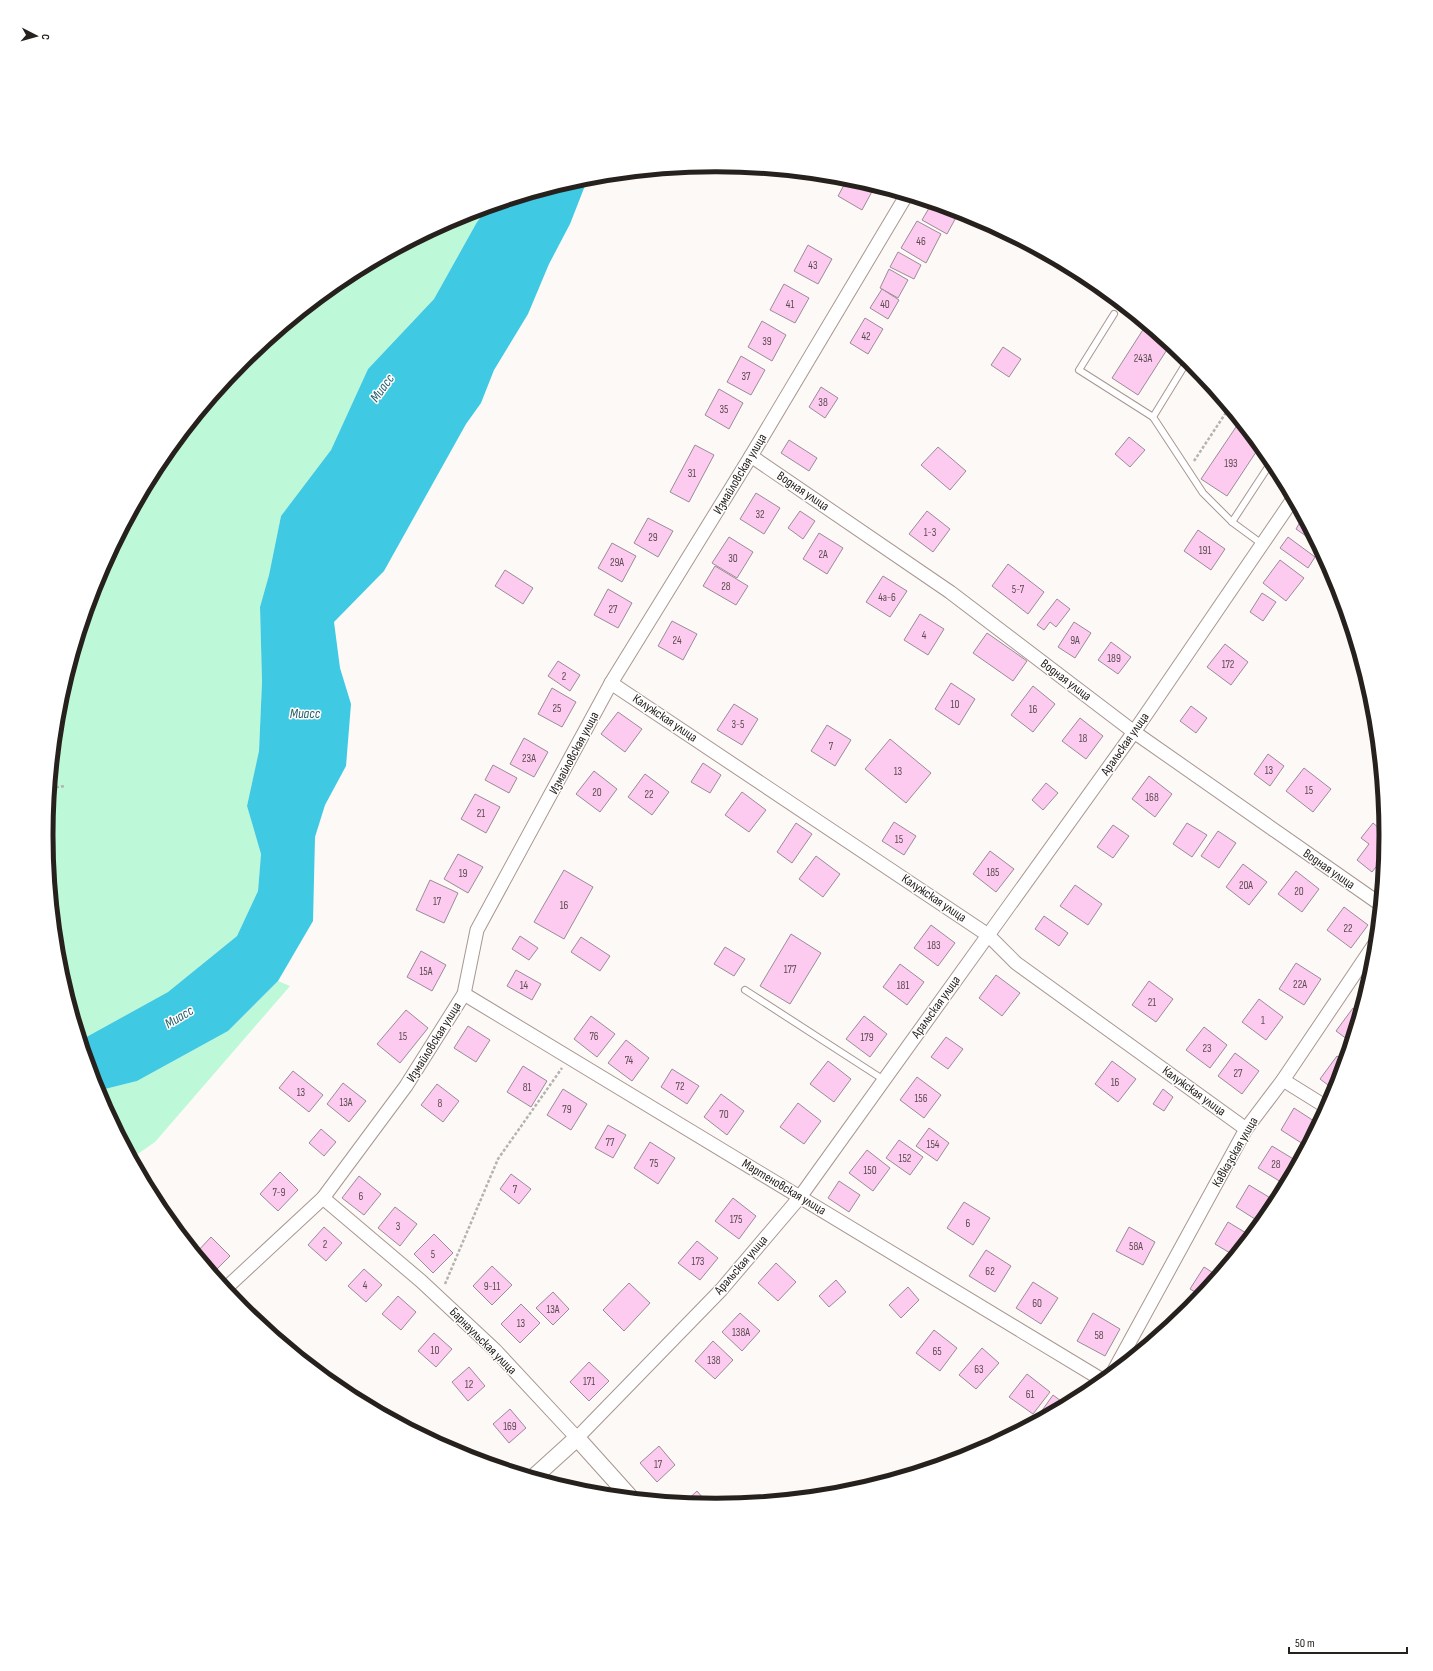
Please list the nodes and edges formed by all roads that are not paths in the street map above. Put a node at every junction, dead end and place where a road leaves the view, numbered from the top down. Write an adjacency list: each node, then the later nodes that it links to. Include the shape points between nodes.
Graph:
1 (904, 200): 5 (street, Измайловская улица)
2 (1114, 314): 4 (lane, via 1079,370)
3 (1185, 365): 4 (lane)
4 (1154, 417): 8 (lane, via 1203,493)
5 (751, 456): 10 (street, Измайловская улица); 11 (street, Водная улица, via 950,592)
6 (1268, 467): 8 (lane)
7 (1290, 503): 9 (street, Аральская улица)
8 (1232, 522): 9 (lane)
9 (1262, 544): 11 (street, Аральская улица)
10 (611, 683): 13 (street, Калужская улица); 16 (street, Измайловская улица, via 478,930)
11 (1134, 732): 12 (street, Водная улица); 13 (street, Аральская улица)
12 (1376, 901)
13 (988, 935): 17 (street, Аральская улица); 20 (street, Калужская улица, via 1016,963)
14 (1369, 952): 18 (street, Кавказская улица)
15 (745, 990): 17 (lane)
16 (464, 994): 21 (street, Мартеновская улица); 22 (street, Измайловская улица, via 406,1086)
17 (884, 1080): 21 (street, Аральская улица)
18 (1283, 1080): 19 (street); 20 (street, Кавказская улица)
19 (1322, 1105)
20 (1246, 1128): 24 (street, Кавказская улица)
21 (800, 1197): 25 (street, Мартеновская улица); 26 (street, Аральская улица, via 721,1290)
22 (323, 1198): 23 (street, Измайловская улица); 26 (street, Барнаульская улица, via 495,1350)
23 (230, 1286)
24 (1118, 1364)
25 (1098, 1378)
26 (577, 1438): 27 (street, Аральская улица); 28 (street, Барнаульская улица)
27 (537, 1474)
28 (625, 1492)

